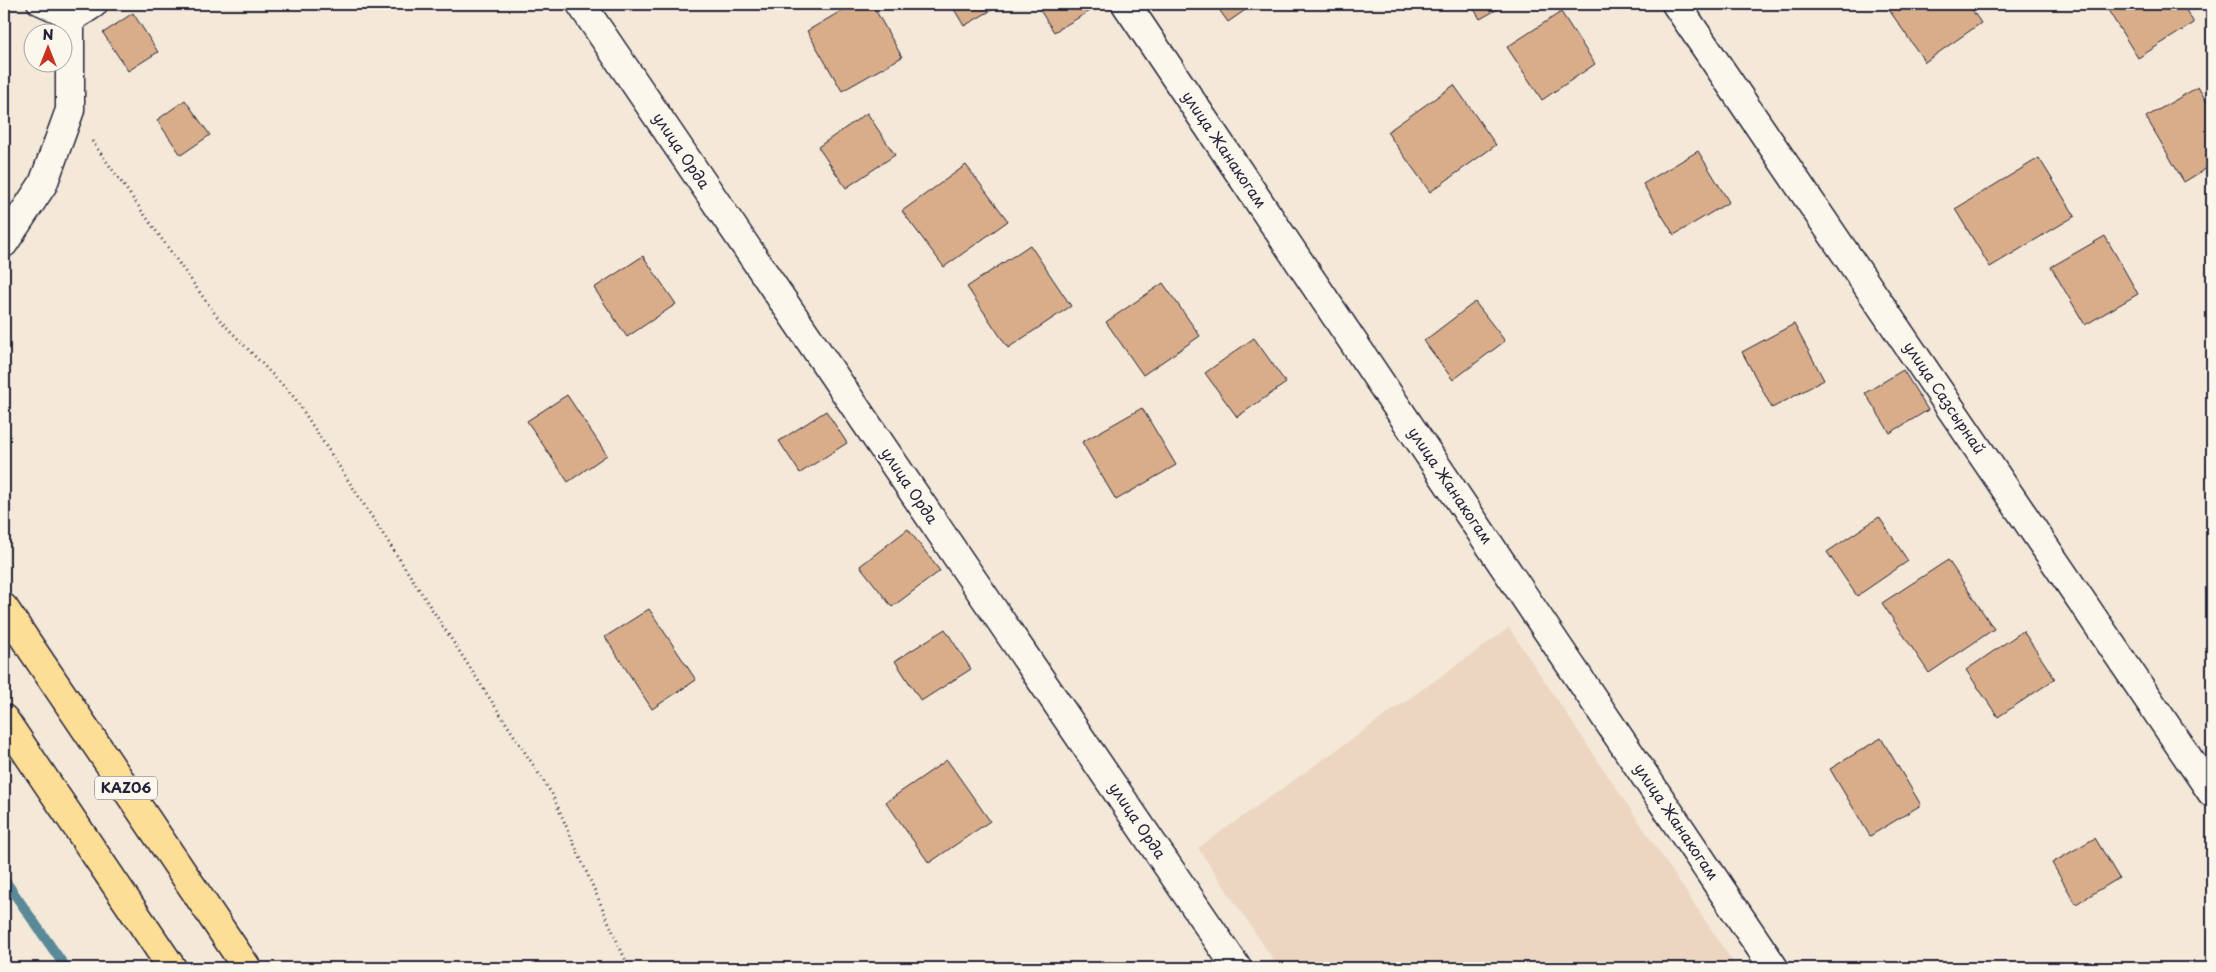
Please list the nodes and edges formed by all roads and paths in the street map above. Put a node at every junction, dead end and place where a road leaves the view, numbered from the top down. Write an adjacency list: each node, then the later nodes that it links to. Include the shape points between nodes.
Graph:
1 (37, 4): 6 (lane)
2 (93, 4): 6 (street)
3 (581, 4): 15 (street, улица Орда)
4 (1126, 4): 16 (street, улица Жанакогам)
5 (1676, 4): 11 (street, улица Сазсырнай)
6 (70, 19): 7 (street)
7 (70, 110): 8 (street, via 43,184); 14 (path, via 218,318 294,397 552,794)
8 (4, 243)
9 (4, 608): 13 (highway, KАZ06)
10 (4, 719): 12 (highway)
11 (2212, 793)
12 (172, 968)
13 (247, 968)
14 (629, 968)
15 (1237, 968)
16 (1774, 968)

